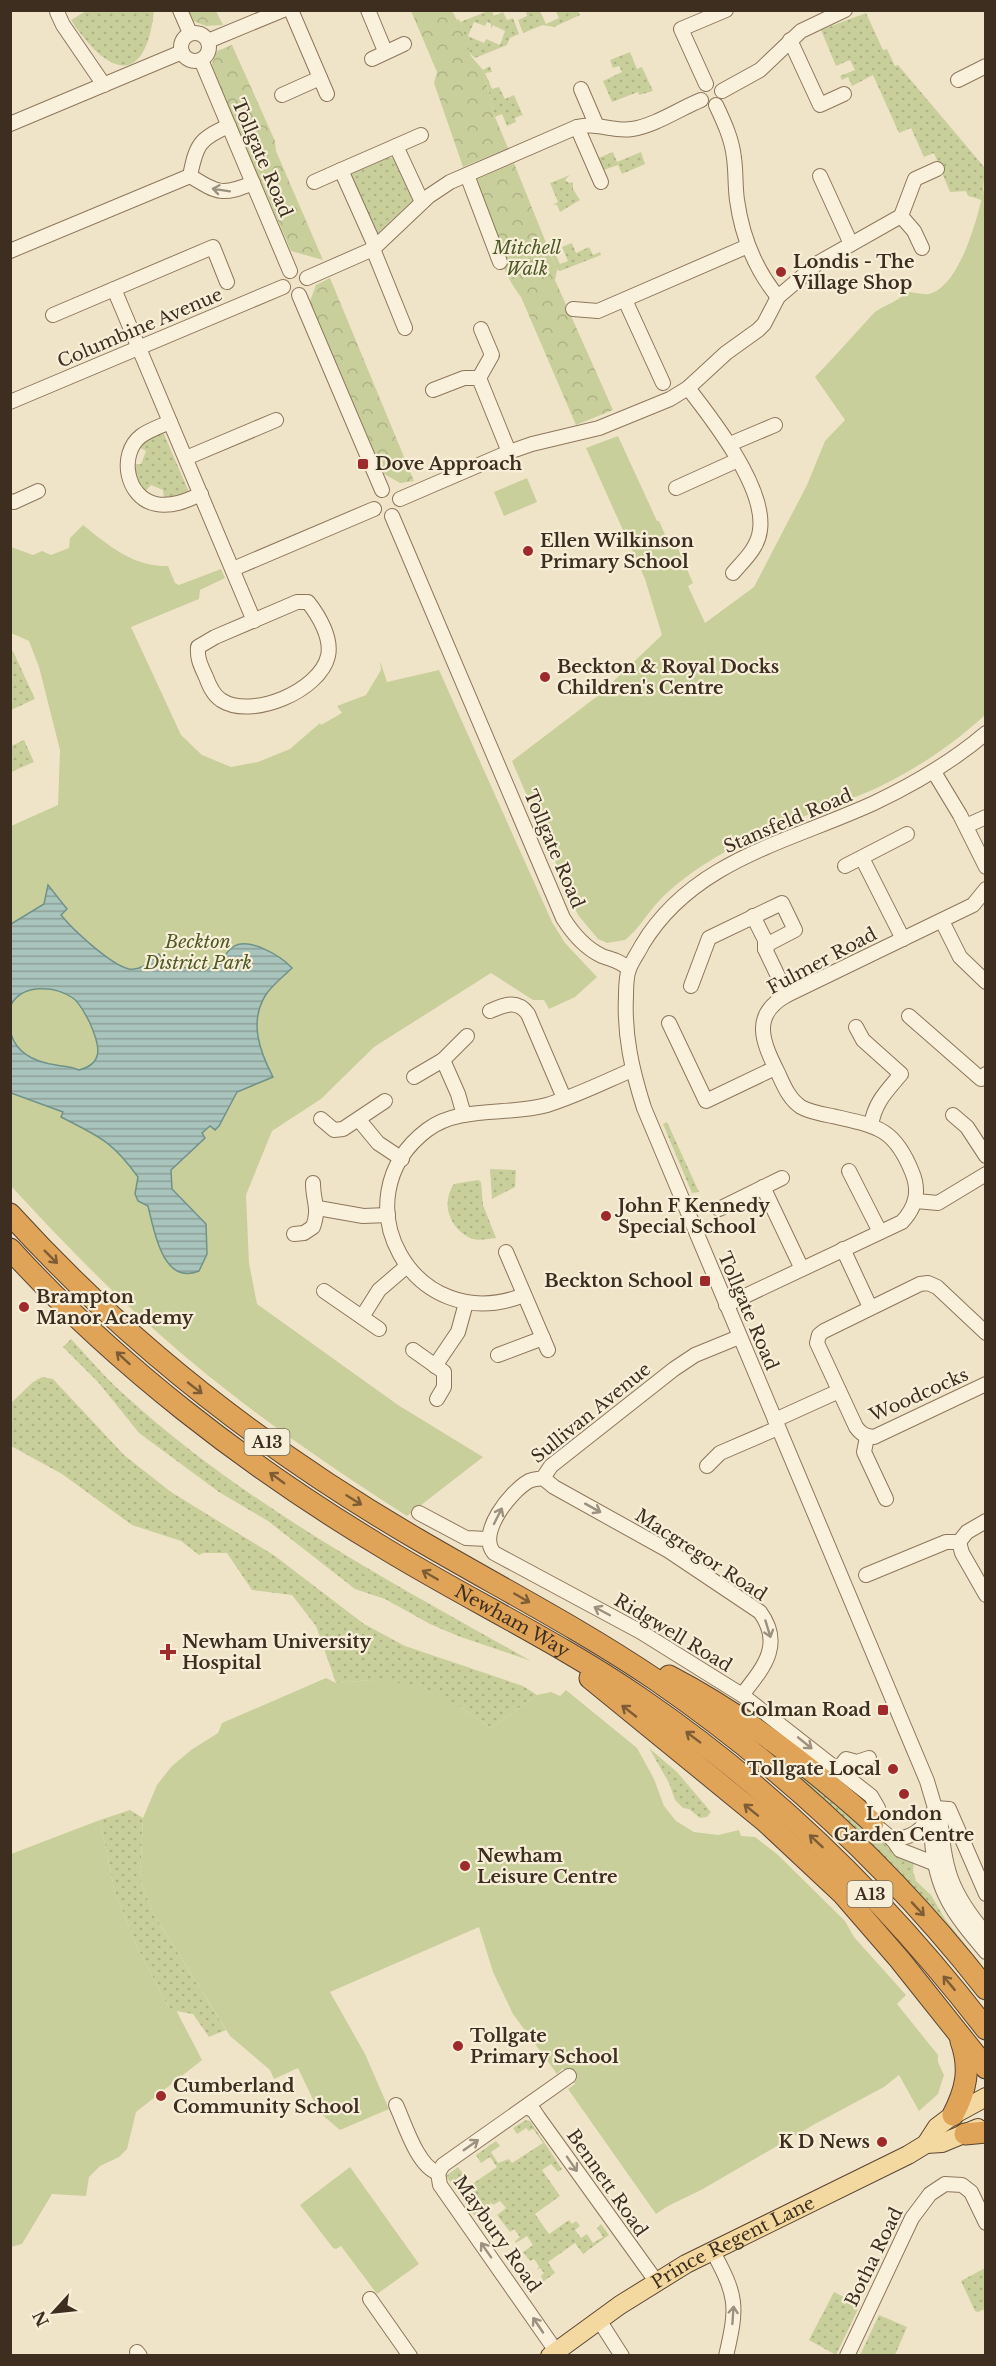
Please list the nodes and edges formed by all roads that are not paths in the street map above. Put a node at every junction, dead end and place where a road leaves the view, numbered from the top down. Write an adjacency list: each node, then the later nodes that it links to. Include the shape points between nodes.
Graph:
1 (180, 10): 8 (street)
2 (283, 10): 9 (street)
3 (291, 10): 17 (street)
4 (368, 10): 12 (street)
5 (726, 10): 19 (street, via 681,29)
6 (846, 10): 10 (street, via 806,28)
7 (57, 12): 20 (street)
8 (190, 33): 9 (street, via 197,32); 13 (street, via 181,45)
9 (208, 40): 15 (street, via 207,55)
10 (790, 40): 22 (street, via 760,70); 25 (street, via 820,105)
11 (404, 44): 12 (street)
12 (384, 51): 14 (street)
13 (182, 52): 15 (street, via 193,61); 20 (street)
14 (372, 59)
15 (201, 60): 30 (street, Tollgate Road)
16 (986, 66): 18 (street)
17 (320, 78): 23 (street); 24 (street)
18 (958, 80)
19 (706, 84): 22 (street, via 714,84); 26 (street, via 700,91)
20 (105, 85): 28 (street)
21 (581, 89): 29 (street)
22 (722, 91): 27 (street)
23 (282, 94)
24 (327, 94)
25 (844, 94)
26 (701, 100): 27 (street, via 709,106); 29 (street, via 637,128)
27 (716, 105): 45 (street, via 729,134 737,202)
28 (10, 124)
29 (596, 124): 31 (street)
30 (229, 126): 37 (street, via 205,137 198,146); 41 (street, Tollgate Road)
31 (577, 128): 36 (street); 40 (street)
32 (421, 135): 33 (street)
33 (396, 146): 35 (street); 42 (street)
34 (937, 169): 43 (street, via 915,179)
35 (341, 170): 39 (street); 46 (street)
36 (467, 174): 42 (street); 49 (street)
37 (190, 176): 41 (street, one-way to 37, via 228,192 214,191); 48 (street)
38 (820, 176): 44 (street)
39 (314, 182)
40 (601, 182)
41 (253, 183): 50 (street, Tollgate Road)
42 (422, 202): 46 (street)
43 (901, 216): 44 (street); 47 (street)
44 (851, 244): 56 (street, via 818,263)
45 (748, 246): 56 (street, via 762,276); 57 (street)
46 (374, 248): 51 (street); 60 (street)
47 (922, 248)
48 (10, 251)
49 (500, 262)
50 (290, 271): 51 (street, via 297,270); 53 (street)
51 (307, 278): 55 (street, via 305,292)
52 (227, 282): 54 (street, via 213,247)
53 (283, 287): 55 (street, via 292,296); 62 (street, Columbine Avenue)
54 (114, 289): 59 (street); 62 (street)
55 (299, 295): 76 (street)
56 (778, 297): 65 (street, via 764,324)
57 (625, 300): 58 (street, via 598,311); 64 (street)
58 (573, 309)
59 (53, 315)
60 (405, 328)
61 (481, 329): 63 (street, via 492,355)
62 (139, 348): 67 (street, Columbine Avenue); 69 (street)
63 (479, 378): 66 (street, via 464,378); 72 (street)
64 (663, 383)
65 (688, 388): 71 (street); 72 (street, via 614,423)
66 (433, 390)
67 (10, 402)
68 (276, 420): 73 (street)
69 (170, 422): 73 (street); 78 (street, via 140,436 131,447 127,464 130,482 140,497 154,503 182,503)
70 (775, 424): 71 (street)
71 (730, 444): 74 (street)
72 (509, 452): 79 (street)
73 (186, 458): 78 (street)
74 (738, 459): 75 (street); 84 (street, via 759,505 760,531 755,547)
75 (676, 488)
76 (382, 490): 79 (street, via 390,490); 81 (street, via 373,501)
77 (38, 491): 80 (street)
78 (201, 494): 83 (street)
79 (400, 499): 82 (street)
80 (10, 501)
81 (374, 509): 82 (street, via 385,517); 83 (street)
82 (392, 516): 99 (street, Tollgate Road, via 563,918 589,948)
83 (232, 569): 85 (street)
84 (733, 573)
85 (254, 621): 85 (street, via 297,602 308,602 328,641 328,655 324,667 308,685 286,697 252,707 232,705 219,699 211,688 197,657 198,647)
86 (986, 733): 87 (street, Stansfeld Road)
87 (934, 771): 89 (street); 99 (street, Stansfeld Road, via 873,803 761,849 696,885 671,905)
88 (986, 817): 89 (street)
89 (966, 826): 93 (street)
90 (907, 834): 91 (street)
91 (862, 858): 92 (street); 97 (street)
92 (845, 866)
93 (986, 867)
94 (986, 889): 96 (street, Fulmer Road, via 973,905)
95 (753, 916): 98 (street, via 765,940); 98 (street, via 782,903 795,930); 101 (street, via 709,938)
96 (942, 921): 97 (street, Fulmer Road); 100 (street, via 960,957)
97 (903, 939): 102 (street, Fulmer Road)
98 (765, 949): 102 (street)
99 (629, 969): 112 (street, Tollgate Road, via 625,1004)
100 (986, 982)
101 (691, 986)
102 (787, 995): 111 (street, Fulmer Road, via 768,1010 764,1022 765,1046)
103 (490, 1011): 115 (street, via 509,1004 523,1007)
104 (909, 1016): 113 (street, via 981,1079)
105 (669, 1023): 111 (street, via 706,1101)
106 (856, 1027): 108 (street)
107 (467, 1036): 110 (street)
108 (862, 1040): 109 (street); 121 (street, via 901,1074 877,1103)
109 (848, 1044)
110 (443, 1060): 114 (street); 118 (street)
111 (775, 1068): 121 (street, Fulmer Road, via 787,1092 801,1107)
112 (632, 1070): 115 (street); 144 (street, Tollgate Road)
113 (986, 1074)
114 (414, 1077)
115 (564, 1098): 118 (street, via 531,1108)
116 (385, 1101): 120 (street)
117 (953, 1114): 122 (street)
118 (464, 1115): 123 (street, via 429,1129)
119 (321, 1119): 120 (street, via 333,1130)
120 (359, 1120): 123 (street, via 378,1143)
121 (871, 1125): 129 (street, Fulmer Road, via 899,1145 917,1184)
122 (986, 1156)
123 (402, 1159): 133 (street, via 391,1181)
124 (849, 1171): 134 (street)
125 (986, 1174): 129 (street, via 938,1203)
126 (782, 1178): 128 (street)
127 (313, 1183): 130 (street)
128 (763, 1187): 131 (street); 140 (street)
129 (916, 1201): 134 (street, via 902,1222)
130 (318, 1208): 133 (street, via 363,1216); 135 (street, via 314,1227)
131 (719, 1209)
132 (10, 1214): 167 (highway, Newham Way / A13, one-way to 167, via 102,1308 168,1367 234,1418 309,1472)
133 (387, 1215): 139 (street, via 392,1239)
134 (880, 1232): 137 (street)
135 (294, 1234)
136 (10, 1249): 168 (highway, Newham Way / A13, one-way to 136, via 378,1545 237,1449 128,1362)
137 (843, 1250): 140 (street); 145 (street)
138 (506, 1252): 142 (street)
139 (407, 1266): 143 (street, via 434,1291); 146 (street, via 379,1290)
140 (802, 1269): 144 (street)
141 (324, 1291): 146 (street)
142 (524, 1295): 143 (street, via 493,1304); 151 (street, via 545,1344)
143 (466, 1303): 152 (street, via 459,1332)
144 (726, 1305): 149 (street, Tollgate Road)
145 (870, 1307): 148 (street, Woodcocks, via 928,1283); 154 (street, Woodcocks, via 819,1335 817,1343)
146 (362, 1317): 147 (street)
147 (379, 1329)
148 (986, 1333)
149 (740, 1337): 156 (street, Tollgate Road); 159 (street, Sullivan Avenue, via 695,1355 674,1369 560,1458)
150 (413, 1350): 152 (street)
151 (498, 1355)
152 (435, 1366): 155 (street, via 444,1372 446,1380)
153 (986, 1384): 157 (street, Woodcocks)
154 (839, 1391): 156 (street); 157 (street, Woodcocks, via 856,1427)
155 (436, 1399)
156 (777, 1424): 158 (street, via 720,1453); 172 (street, Tollgate Road, via 927,1782)
157 (867, 1437): 160 (street, Woodcocks, via 864,1452)
158 (707, 1466)
159 (543, 1478): 163 (street, Sullivan Avenue, one-way to 159, via 512,1494 530,1481); 169 (street, Macgregor Road, one-way to 169, via 669,1551 760,1612 771,1634 771,1650)
160 (886, 1499)
161 (419, 1513): 163 (street, via 466,1538)
162 (986, 1521): 164 (street)
163 (488, 1539): 169 (street, Ridgwell Road, one-way to 163, via 641,1632 494,1553)
164 (959, 1542): 165 (street, via 946,1542); 166 (street)
165 (866, 1575)
166 (986, 1595)
167 (561, 1621): 173 (highway, via 731,1710 782,1746); 179 (highway, Newham Way / A13, one-way to 179, via 688,1704 802,1795 898,1888)
168 (537, 1634): 180 (highway, Newham Way / A13, one-way to 168, via 874,1898 787,1813 641,1699); 181 (highway, A13, one-way to 168, via 833,1885 765,1821)
169 (742, 1695): 171 (street, Ridgwell Road, one-way to 171)
170 (869, 1758): 171 (street, via 857,1762 846,1759)
171 (838, 1769): 173 (street, Ridgwell Road, via 872,1796 878,1812)
172 (933, 1812): 174 (street, via 916,1834); 175 (street, Tollgate Road); 176 (street, via 949,1809)
173 (873, 1823): 174 (street)
174 (893, 1840): 175 (street, via 900,1850)
175 (941, 1866): 177 (street, Tollgate Road, via 965,1909); 178 (street, Tollgate Road, via 939,1885 950,1906)
176 (986, 1894)
177 (986, 1934)
178 (986, 1952)
179 (986, 1989)
180 (986, 2029)
181 (957, 2030): 182 (highway, A13); 187 (highway, A13, via 968,2069)
182 (986, 2068)
183 (569, 2076): 186 (street)
184 (986, 2097): 187 (main road, Prince Regent Lane)
185 (396, 2105): 191 (street, Maybury Road, via 416,2150)
186 (527, 2107): 191 (street, one-way to 186, via 443,2165 505,2119); 194 (street, Bennett Road, one-way to 194, via 536,2114)
187 (953, 2115): 190 (main road, Prince Regent Lane, via 936,2127)
188 (986, 2125): 189 (main road, Prince Regent Lane)
189 (975, 2133): 190 (main road, Prince Regent Lane)
190 (926, 2144): 193 (main road, Prince Regent Lane)
191 (438, 2173): 197 (street, Maybury Road, one-way to 191, via 440,2185)
192 (986, 2223): 201 (street, Botha Road, via 967,2189 959,2184 945,2184 930,2194 912,2218)
193 (712, 2250): 194 (main road, Prince Regent Lane); 200 (street, one-way to 193, via 733,2295)
194 (656, 2281): 196 (main road, Prince Regent Lane)
195 (370, 2299): 198 (street)
196 (599, 2320): 197 (main road, Prince Regent Lane); 199 (street)
197 (553, 2353)
198 (410, 2355)
199 (622, 2355)
200 (726, 2355)
201 (847, 2355)

